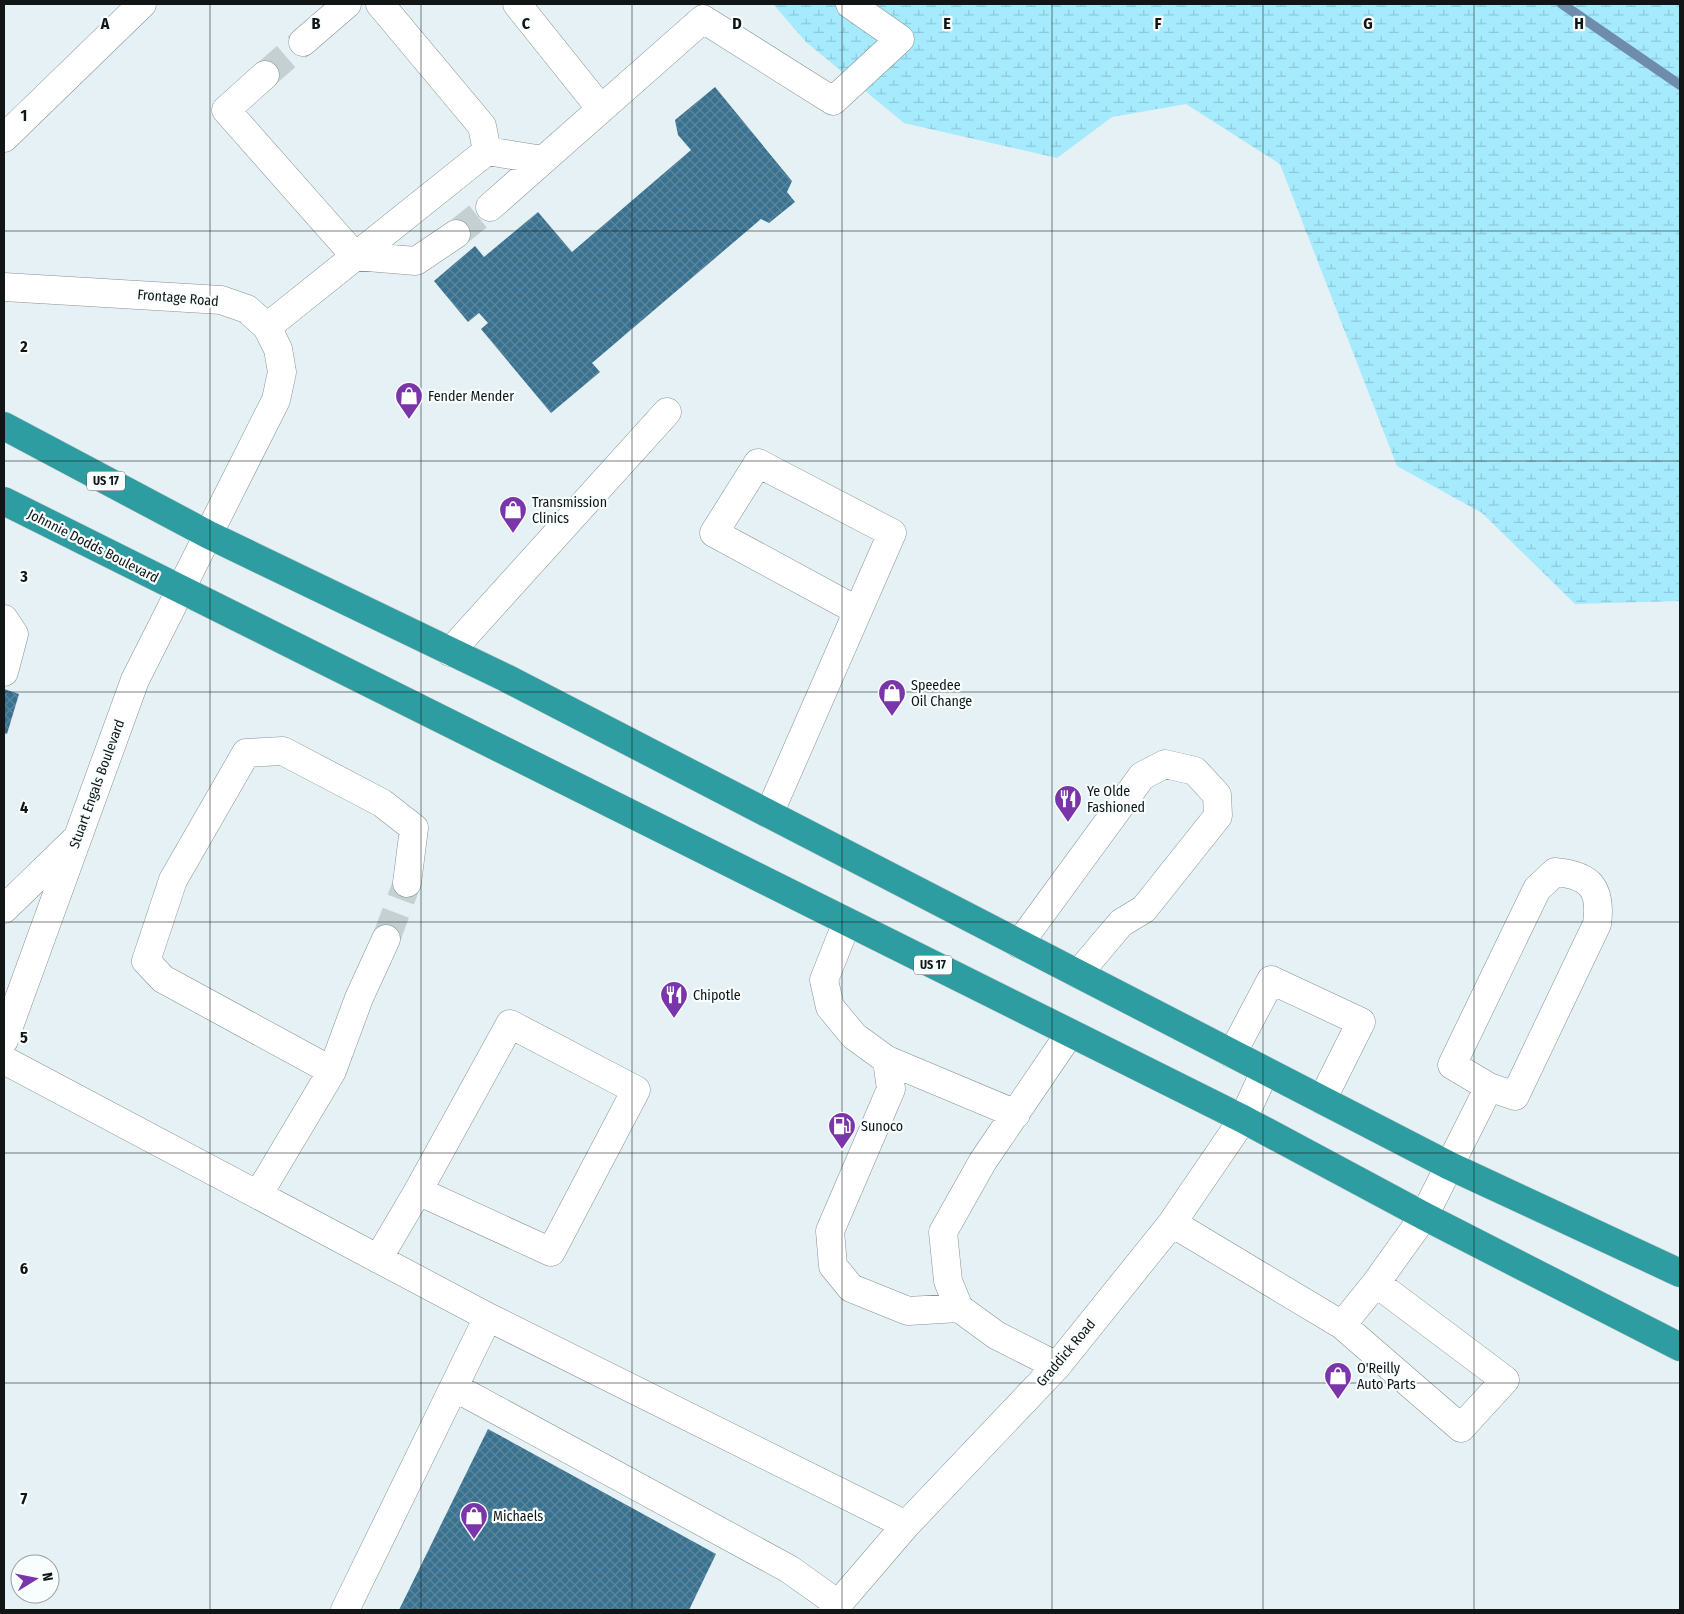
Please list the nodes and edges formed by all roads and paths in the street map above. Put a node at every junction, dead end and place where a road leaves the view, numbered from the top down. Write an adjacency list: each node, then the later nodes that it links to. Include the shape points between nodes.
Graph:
1 (142, 4): 9 (street)
2 (347, 4): 6 (street)
3 (380, 4): 10 (street, via 482,126)
4 (517, 4): 8 (street)
5 (850, 4): 8 (street, via 900,39 833,101 703,19)
6 (303, 42)
7 (265, 75): 14 (street, via 226,110)
8 (601, 109): 11 (street)
9 (4, 138)
10 (487, 151): 11 (street); 14 (street)
11 (543, 160): 12 (street)
12 (490, 207)
13 (456, 234): 14 (street, via 416,261)
14 (355, 256): 16 (street)
15 (4, 287): 16 (street, Frontage Road, via 221,300 247,309)
16 (267, 328): 20 (street, Frontage Road, via 278,349 282,372 276,400)
17 (667, 412): 24 (street)
18 (4, 426): 20 (highway, US 17)
19 (4, 501): 21 (highway, Johnnie Dodds Boulevard / US 17)
20 (209, 535): 21 (street, Stuart Engals Boulevard); 24 (highway, US 17)
21 (181, 591): 27 (street, Stuart Engals Boulevard, via 135,680); 30 (highway, US 17)
22 (858, 611): 22 (street, via 892,533 758,463 714,533); 26 (street)
23 (4, 620): 25 (street, via 14,634)
24 (450, 652): 26 (highway, US 17)
25 (4, 672)
26 (769, 814): 32 (highway, US 17)
27 (78, 837): 29 (street); 35 (street, Stuart Engals Boulevard)
28 (406, 883): 39 (street, via 414,828 382,803 283,752 246,753 173,880 146,961 163,979)
29 (4, 909)
30 (847, 922): 34 (highway, US 17); 38 (street, via 824,980 830,1007 854,1036)
31 (386, 939): 39 (street, via 359,998)
32 (1019, 944): 33 (highway, US 17); 33 (street, via 1142,776 1165,764 1195,771 1217,795 1218,816 1144,909 1121,923)
33 (1078, 974): 36 (highway, US 17)
34 (1070, 1033): 43 (street); 44 (highway, US 17)
35 (4, 1040)
36 (1232, 1054): 40 (highway, US 17); 42 (street, via 1271,980 1362,1022)
37 (4, 1060): 47 (street)
38 (887, 1060): 43 (street); 53 (street, via 891,1090 830,1231 833,1266 851,1288 908,1311)
39 (332, 1071): 47 (street)
40 (1265, 1071): 42 (highway, US 17); 44 (street, Graddick Road)
41 (1488, 1086): 41 (street, via 1515,1096 1597,924 1600,906 1596,891 1578,876 1555,872 1537,889 1452,1065); 45 (street)
42 (1322, 1100): 45 (highway, US 17)
43 (1016, 1114): 53 (street, via 983,1161 943,1232 948,1281)
44 (1243, 1119): 48 (highway, US 17); 49 (street, Graddick Road)
45 (1450, 1166): 48 (street); 51 (highway, US 17)
46 (418, 1191): 46 (street, via 510,1024 636,1090 551,1252); 50 (street)
47 (258, 1195): 50 (street)
48 (1424, 1216): 52 (street); 56 (highway, US 17)
49 (1172, 1224): 55 (street); 57 (street, Graddick Road)
50 (378, 1259): 54 (street)
51 (1680, 1273)
52 (1376, 1283): 55 (street); 55 (street, via 1505,1380 1460,1428)
53 (959, 1308): 57 (street, via 996,1335)
54 (488, 1317): 58 (street); 59 (street)
55 (1342, 1325)
56 (1680, 1347)
57 (1057, 1366): 59 (street, Graddick Road)
58 (454, 1387): 60 (street, via 789,1569); 61 (street)
59 (906, 1525): 60 (street, Graddick Road)
60 (835, 1607)
61 (345, 1610)

